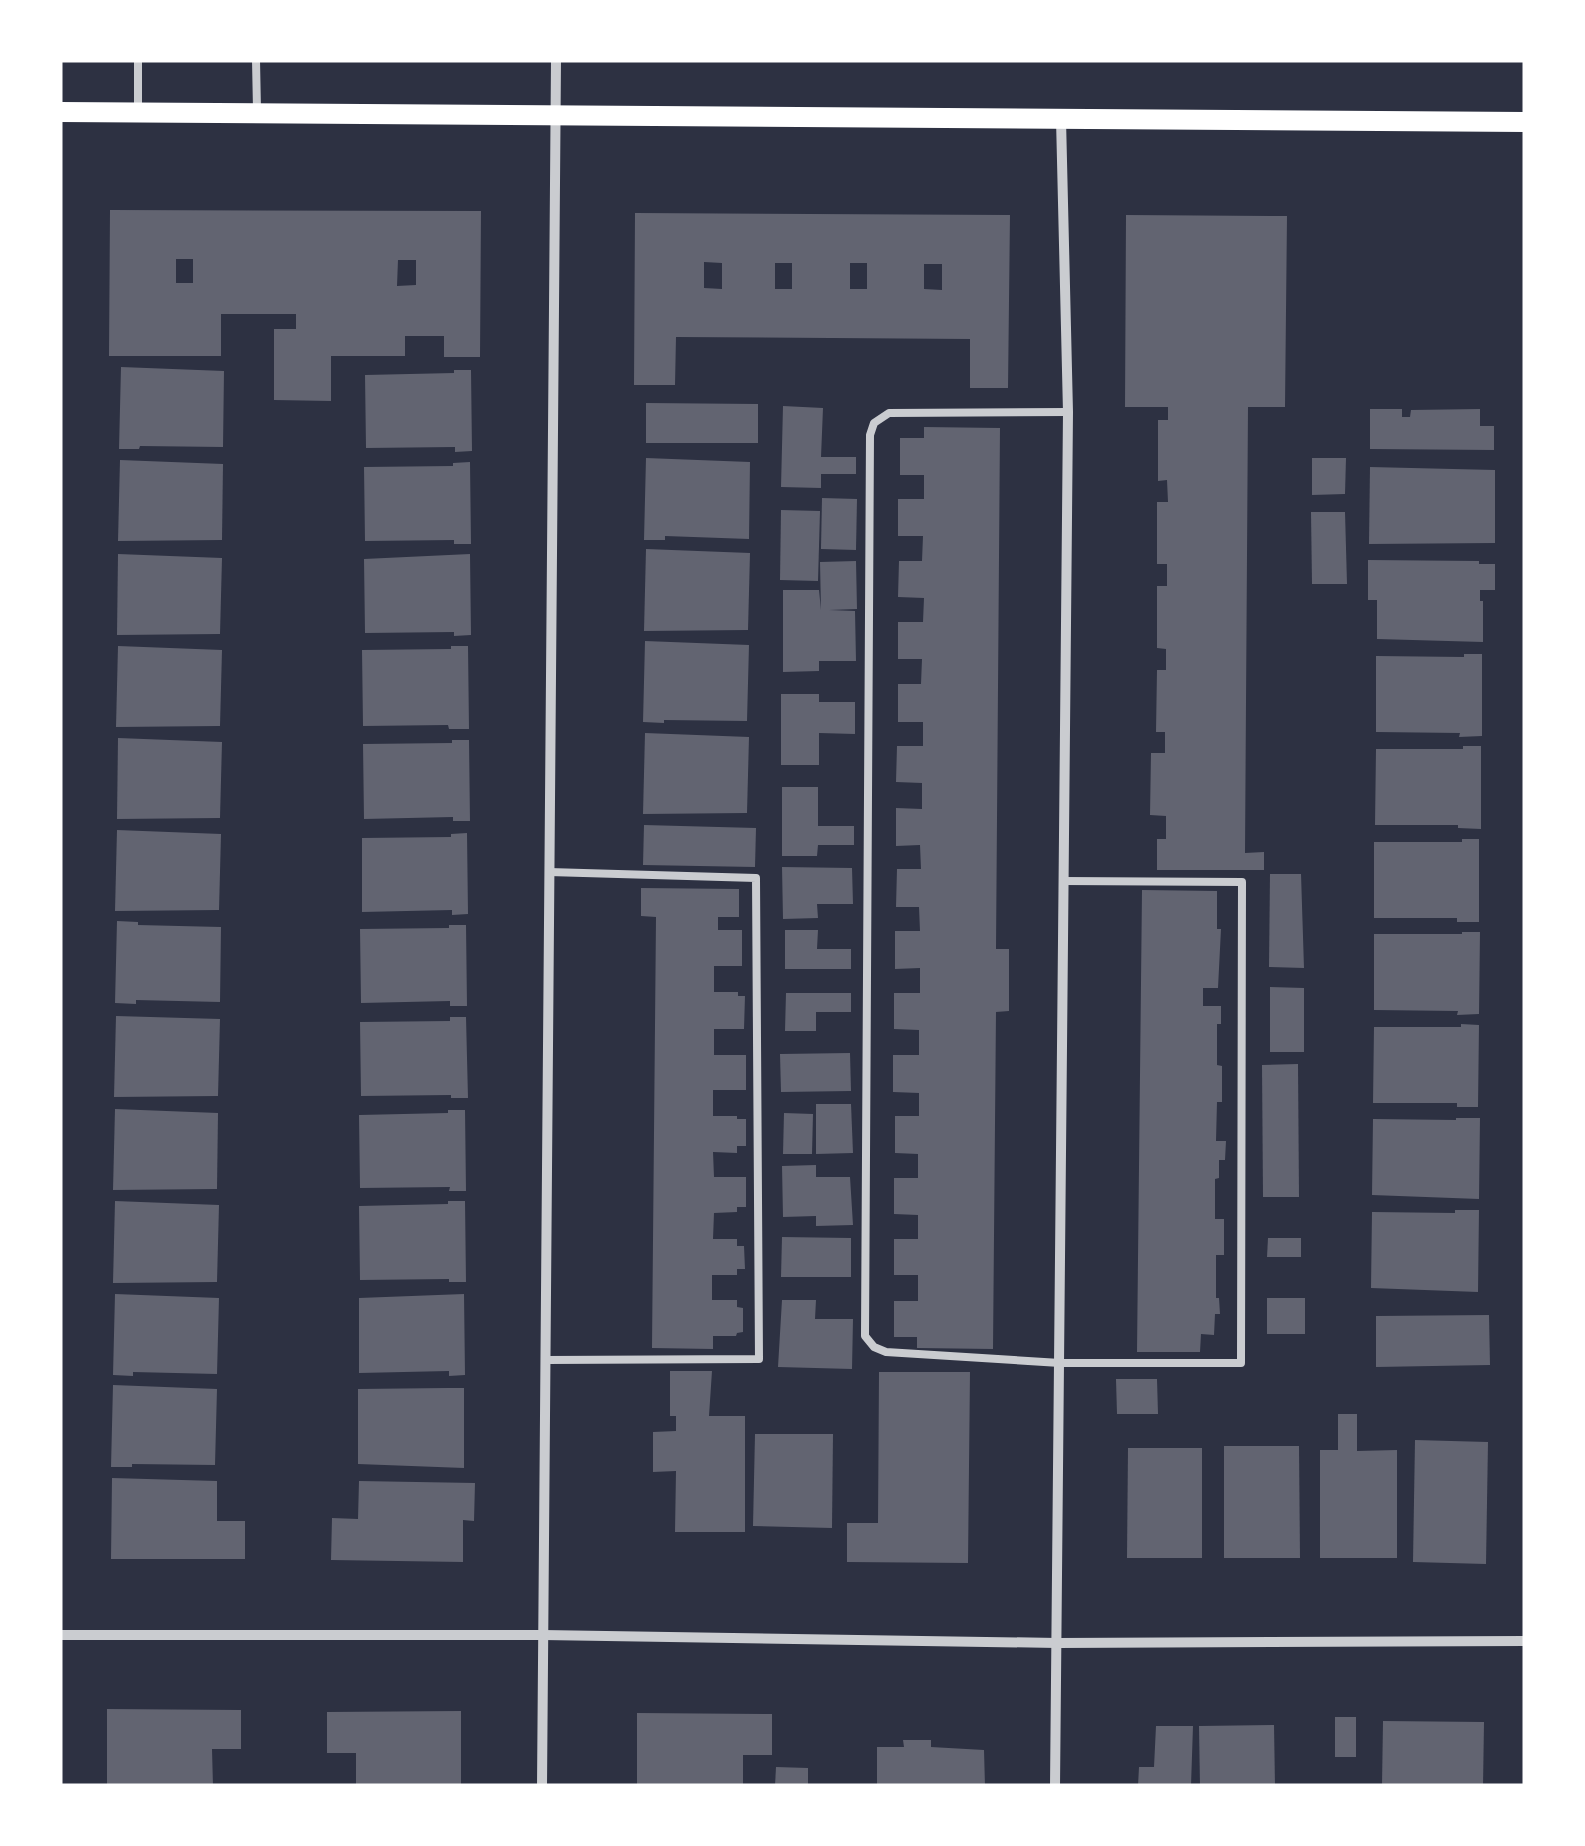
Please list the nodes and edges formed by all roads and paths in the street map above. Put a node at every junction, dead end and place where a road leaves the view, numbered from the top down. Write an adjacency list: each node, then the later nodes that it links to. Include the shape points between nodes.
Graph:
1 (138, 60): 5 (lane)
2 (256, 60): 6 (lane)
3 (556, 60): 7 (street)
4 (60, 112): 5 (main road)
5 (138, 113): 6 (main road)
6 (257, 114): 7 (main road)
7 (556, 116): 8 (main road); 11 (street)
8 (1060, 119): 9 (main road); 10 (street)
9 (1525, 122)
10 (1068, 412): 12 (street); 14 (lane, via 889,413 874,423 868,447 865,1336 886,1352)
11 (549, 872): 13 (street); 13 (lane, via 756,878 759,1359)
12 (1063, 880): 14 (street); 14 (lane, via 1242,882 1242,1363)
13 (546, 1360): 16 (street)
14 (1060, 1362): 18 (street)
15 (60, 1635): 16 (street)
16 (544, 1635): 18 (street); 19 (street)
17 (1525, 1641): 18 (street)
18 (1057, 1642): 20 (street)
19 (542, 1786)
20 (1056, 1786)

